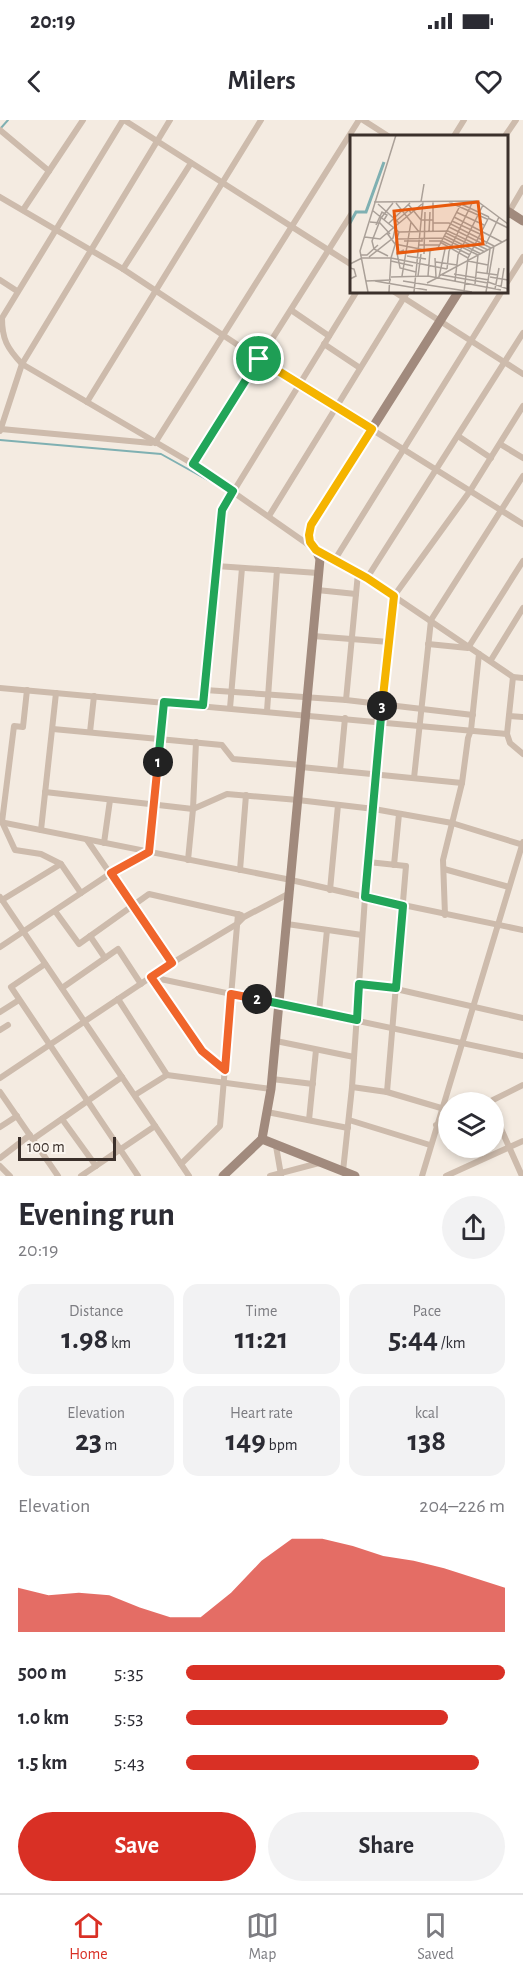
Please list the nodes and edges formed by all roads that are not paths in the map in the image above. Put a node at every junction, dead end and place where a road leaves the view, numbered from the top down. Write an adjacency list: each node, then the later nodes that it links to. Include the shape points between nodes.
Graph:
1 (83, 120): 16 (street)
2 (123, 120): 14 (street); 26 (street)
3 (170, 120): 14 (street)
4 (261, 120): 17 (street)
5 (361, 120): 9 (street); 10 (street)
6 (464, 120): 11 (street)
7 (516, 120): 12 (street)
8 (1, 131): 16 (street)
9 (351, 135)
10 (386, 135)
11 (455, 135)
12 (506, 135)
13 (350, 137): 25 (street)
14 (158, 141): 15 (street); 27 (street)
15 (191, 163): 17 (street); 31 (street)
16 (49, 171): 20 (street)
17 (222, 183): 25 (street); 35 (street)
18 (523, 188): 21 (street)
19 (0, 197): 20 (street)
20 (23, 210): 26 (street)
21 (508, 210)
22 (508, 212): 24 (street)
23 (350, 216): 28 (street)
24 (523, 220)
25 (292, 226): 28 (street); 45 (street)
26 (55, 230): 27 (street); 34 (street)
27 (92, 250): 31 (street); 51 (street)
28 (329, 250): 30 (street); 42 (street)
29 (523, 257): 33 (street)
30 (350, 264)
31 (123, 269): 35 (street)
32 (0, 280): 34 (street)
33 (508, 282)
34 (17, 291): 51 (street, via 2,318 2,335)
35 (156, 291): 45 (street); 55 (street)
36 (356, 292): 46 (street)
37 (394, 292): 41 (street)
38 (407, 292): 41 (street)
39 (458, 292): 43 (street)
40 (501, 292): 47 (street)
41 (403, 298): 43 (street); 52 (street)
42 (291, 310): 46 (street); 49 (street)
43 (440, 320): 47 (street); 58 (street)
44 (523, 333): 50 (street)
45 (223, 336): 49 (street); 61 (street)
46 (329, 336): 48 (street)
47 (471, 341): 50 (street); 63 (street)
48 (324, 344): 52 (street); 54 (street)
49 (259, 359): 54 (street); 66 (street)
50 (504, 362): 53 (street); 60 (street)
51 (22, 364): 55 (street); 59 (street)
52 (360, 368): 57 (street)
53 (523, 374)
54 (299, 383): 57 (street); 69 (street)
55 (87, 402): 61 (street)
56 (523, 406): 62 (street)
57 (336, 407): 58 (street); 72 (street)
58 (372, 429): 63 (street); 74 (street, via 311,525 310,542)
59 (1, 430): 61 (street)
60 (458, 436): 64 (street); 67 (street)
61 (155, 443): 66 (street)
62 (500, 444): 64 (street); 65 (street)
63 (403, 450): 67 (street); 75 (street)
64 (491, 458): 70 (street)
65 (523, 458)
66 (193, 464): 69 (street)
67 (436, 470): 70 (street); 82 (street)
68 (522, 478): 71 (street)
69 (233, 491): 72 (street); 77 (street, via 222,510)
70 (470, 491): 71 (street); 85 (street)
71 (501, 510): 73 (street); 88 (street)
72 (269, 516): 74 (street)
73 (523, 524)
74 (316, 550): 75 (street); 80 (street, via 320,559)
75 (334, 561): 81 (street)
76 (523, 561): 93 (street)
77 (216, 566): 78 (street); 100 (street)
78 (242, 568): 79 (street); 101 (street)
79 (277, 570): 80 (street); 103 (street)
80 (318, 573): 83 (street)
81 (358, 573): 82 (street); 84 (street)
82 (367, 578): 85 (street)
83 (317, 590): 84 (street); 89 (street)
84 (356, 594): 90 (street)
85 (394, 596): 88 (street); 91 (street)
86 (523, 608): 87 (street)
87 (520, 619): 95 (street)
88 (431, 620): 92 (street); 93 (street)
89 (313, 636): 90 (street); 105 (street)
90 (352, 640): 91 (street); 106 (street)
91 (389, 642): 108 (street)
92 (428, 644): 93 (street); 111 (street)
93 (468, 648): 94 (street)
94 (480, 654): 95 (street); 114 (street)
95 (491, 660): 96 (street)
96 (513, 677): 97 (street); 115 (street)
97 (523, 678)
98 (0, 688): 99 (street)
99 (27, 690): 102 (street); 129 (street, via 22,727 14,726)
100 (205, 690): 101 (street); 109 (street)
101 (231, 692): 103 (street); 110 (street)
102 (56, 693): 104 (street); 120 (street)
103 (268, 694): 105 (street); 112 (street)
104 (94, 696): 107 (street); 122 (street)
105 (307, 697): 106 (street); 113 (street)
106 (345, 700): 108 (street)
107 (164, 702): 109 (street); 124 (street)
108 (383, 704): 111 (street); 118 (street)
109 (203, 705): 110 (street)
110 (230, 708): 112 (street)
111 (422, 709): 114 (street); 119 (street)
112 (267, 711): 113 (street)
113 (306, 715): 117 (street); 127 (street)
114 (473, 715): 121 (street)
115 (509, 716): 116 (street); 123 (street)
116 (523, 717)
117 (345, 718): 118 (street); 130 (street)
118 (381, 722): 119 (street); 131 (street)
119 (420, 725): 121 (street); 132 (street)
120 (52, 729): 122 (street); 134 (street)
121 (471, 730): 123 (street); 133 (street)
122 (90, 732): 124 (street)
123 (507, 734): 126 (street)
124 (160, 738): 125 (street); 138 (street)
125 (196, 742): 127 (street, via 222,744 233,759); 140 (street)
126 (523, 754)
127 (301, 766): 130 (street); 137 (street)
128 (0, 770): 129 (street)
129 (8, 771): 143 (street)
130 (340, 771): 131 (street)
131 (376, 774): 132 (street); 141 (street)
132 (414, 778): 133 (street)
133 (462, 783): 144 (street)
134 (45, 792): 136 (street); 145 (street)
135 (246, 795): 137 (street); 140 (street, via 227,794); 155 (street)
136 (110, 800): 138 (street); 147 (street)
137 (298, 800): 139 (street); 157 (street)
138 (154, 804): 140 (street); 149 (street)
139 (338, 805): 141 (street); 159 (street)
140 (193, 809): 150 (street)
141 (374, 810): 142 (street); 151 (street)
142 (399, 814): 144 (street); 153 (street)
143 (1, 822): 145 (street); 152 (street, via 15,850)
144 (452, 823): 148 (street); 154 (street)
145 (41, 830): 146 (street)
146 (86, 839): 147 (street); 156 (street)
147 (104, 843): 149 (street)
148 (523, 844): 158 (street)
149 (149, 852): 150 (street); 156 (street)
150 (188, 860): 155 (street)
151 (368, 862): 153 (street); 162 (street)
152 (61, 864): 160 (street); 163 (street)
153 (394, 865): 165 (street, via 406,866)
154 (444, 869): 158 (street); 168 (street)
155 (240, 870): 157 (street)
156 (111, 873): 160 (street); 164 (street)
157 (291, 880): 159 (street); 161 (street)
158 (509, 887): 171 (street)
159 (330, 890): 162 (street)
160 (81, 893): 166 (street)
161 (290, 893): 167 (street); 170 (street)
162 (365, 897): 165 (street); 175 (street)
163 (1, 899): 174 (street)
164 (133, 906): 167 (street, via 150,894); 176 (street); 179 (street)
165 (403, 906): 168 (street); 185 (street)
166 (55, 910): 174 (street); 176 (street, via 79,944)
167 (241, 915): 169 (street)
168 (445, 915): 171 (street)
169 (237, 924): 179 (street); 186 (street)
170 (287, 924): 172 (street); 189 (street)
171 (497, 925): 173 (street); 190 (street)
172 (327, 930): 175 (street); 192 (street)
173 (523, 930)
174 (23, 931): 177 (street); 180 (street)
175 (362, 935): 183 (street)
176 (90, 936): 178 (street)
177 (0, 947)
178 (105, 958): 182 (street, via 118,949); 184 (street)
179 (172, 963): 181 (street)
180 (45, 964): 184 (street); 188 (street, via 11,987)
181 (151, 977): 182 (street); 186 (street); 203 (street, via 202,1051)
182 (141, 984): 187 (street)
183 (359, 984): 185 (street); 194 (street)
184 (62, 988): 195 (street)
185 (396, 988): 190 (street); 196 (street)
186 (231, 994): 189 (street); 203 (street)
187 (118, 999): 195 (street); 204 (street)
188 (19, 1000): 191 (street); 199 (street)
189 (280, 1004): 192 (street); 197 (street)
190 (473, 1006): 193 (street); 198 (street)
191 (0, 1012)
192 (319, 1012): 194 (street)
193 (523, 1018)
194 (357, 1020): 196 (street); 202 (street)
195 (84, 1021): 199 (street); 205 (street)
196 (393, 1028): 198 (street); 213 (street)
197 (276, 1041): 200 (street); 208 (street)
198 (462, 1042): 201 (street); 214 (street)
199 (50, 1044): 206 (street); 217 (street)
200 (316, 1050): 202 (street); 209 (street)
201 (523, 1056)
202 (354, 1057): 211 (street)
203 (225, 1070): 207 (street)
204 (167, 1075): 207 (street); 216 (street)
205 (122, 1077): 216 (street); 217 (street)
206 (0, 1078)
207 (224, 1083): 208 (street); 238 (street, via 220,1126)
208 (271, 1084): 209 (street); 219 (street)
209 (313, 1084): 223 (street)
210 (523, 1085): 215 (street)
211 (351, 1087): 213 (street); 224 (street)
212 (0, 1092): 220 (street)
213 (387, 1092): 218 (street)
214 (446, 1092)
215 (504, 1094)
216 (135, 1095): 226 (street)
217 (89, 1100): 222 (street); 235 (street)
218 (438, 1107)
219 (267, 1112): 223 (street); 230 (street)
220 (17, 1116): 227 (street); 229 (street)
221 (438, 1118): 225 (street)
222 (62, 1119): 229 (street); 240 (street)
223 (309, 1120): 224 (street)
224 (349, 1124): 232 (street); 241 (street)
225 (436, 1125): 232 (street)
226 (155, 1126): 235 (street); 238 (street)
227 (0, 1127)
228 (504, 1136): 234 (street)
229 (31, 1137): 236 (street); 244 (street)
230 (262, 1139): 233 (street); 248 (street)
231 (523, 1141): 234 (street)
232 (430, 1145): 251 (street)
233 (276, 1146): 237 (street); 242 (street)
234 (509, 1147): 252 (street); 253 (street)
235 (120, 1150): 240 (street); 246 (street)
236 (0, 1158)
237 (319, 1163): 241 (street); 242 (street)
238 (181, 1164): 247 (street)
239 (0, 1166): 243 (street)
240 (96, 1166): 245 (street)
241 (343, 1171): 250 (street)
242 (281, 1174): 249 (street)
243 (10, 1176)
244 (58, 1176)
245 (81, 1176)
246 (138, 1176)
247 (189, 1176)
248 (223, 1176)
249 (270, 1176)
250 (355, 1176)
251 (422, 1176)
252 (446, 1176)
253 (522, 1176)

